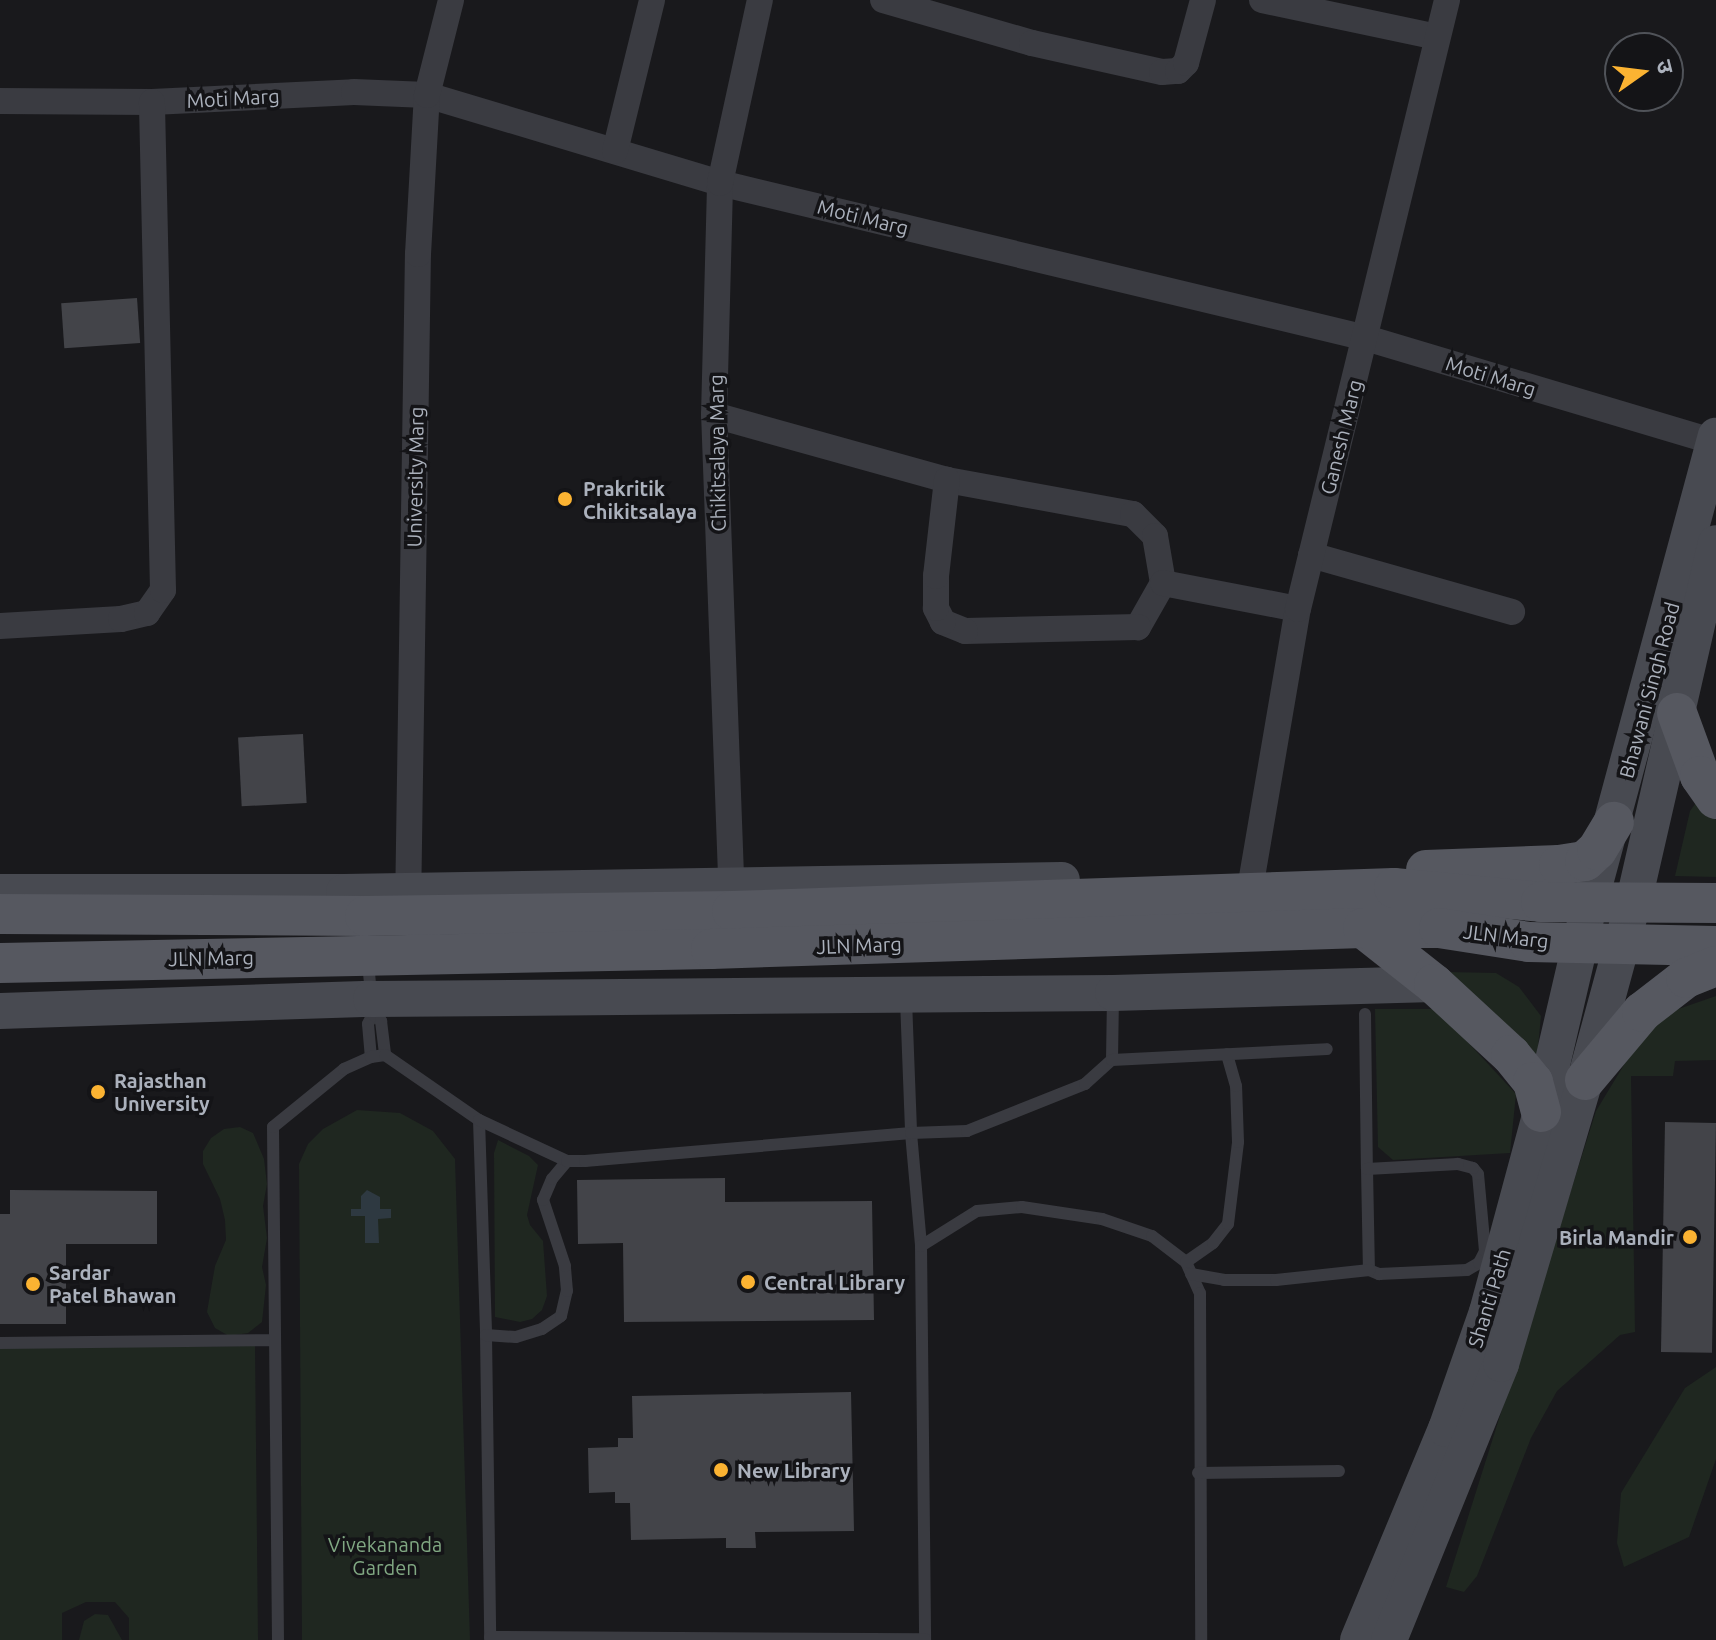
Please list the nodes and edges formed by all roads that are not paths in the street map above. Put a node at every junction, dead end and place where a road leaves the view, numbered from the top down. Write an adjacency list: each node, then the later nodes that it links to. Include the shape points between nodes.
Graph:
1 (451, 0): 9 (street, University Marg)
2 (652, 0): 12 (street)
3 (760, 0): 13 (street, Chikitsalaya Marg)
4 (883, 0): 5 (street, via 1032,43 1162,72 1178,71 1186,63)
5 (1203, 0)
6 (1262, 0): 8 (street)
7 (1447, 0): 8 (street, Ganesh Marg)
8 (1437, 37): 14 (street, Ganesh Marg)
9 (427, 95): 11 (street, Moti Marg, via 354,92); 12 (street, Moti Marg); 32 (street, University Marg, via 418,254)
10 (0, 101): 11 (street, Moti Marg)
11 (152, 102): 23 (street, via 163,590 147,613 121,619)
12 (615, 151): 13 (street, Moti Marg)
13 (720, 183): 14 (street, Moti Marg); 15 (street, Chikitsalaya Marg)
14 (1366, 338): 16 (street, Moti Marg); 19 (street, Ganesh Marg)
15 (714, 415): 17 (street); 29 (street, Chikitsalaya Marg)
16 (1715, 439): 26 (main road, Bhawani Singh Road)
17 (947, 480): 20 (street, via 1133,514 1155,536); 20 (street, via 936,576 936,608 943,622 965,631 1138,627)
18 (1715, 554): 24 (main road, Bhawani Singh Road)
19 (1311, 555): 21 (street, Ganesh Marg); 22 (street)
20 (1163, 583): 21 (street)
21 (1298, 609): 27 (street, Ganesh Marg)
22 (1512, 612)
23 (0, 626)
24 (1677, 713): 25 (main road, via 1700,776); 30 (main road, Bhawani Singh Road)
25 (1716, 799)
26 (1614, 822): 27 (main road, via 1585,861); 31 (main road, Bhawani Singh Road)
27 (1248, 884): 29 (main road, JLN Marg); 31 (main road, JLN Marg)
28 (0, 892): 32 (main road)
29 (732, 897): 32 (main road, JLN Marg)
30 (1634, 900): 31 (main road, JLN Marg); 33 (main road, JLN Marg); 37 (main road, Bhawani Singh Road)
31 (1590, 902): 38 (main road, Bhawani Singh Road)
32 (408, 903): 36 (main road, JLN Marg); 40 (street, University Marg)
33 (1716, 903)
34 (0, 914): 36 (main road, JLN Marg)
35 (1363, 928): 38 (main road, JLN Marg, via 1439,928); 40 (main road, JLN Marg); 43 (main road)
36 (366, 935): 40 (main road, JLN Marg); 41 (main road, JLN Marg); 46 (lane)
37 (1624, 942): 38 (main road, JLN Marg); 39 (main road, JLN Marg); 54 (main road, Bhawani Singh Road)
38 (1579, 944): 55 (main road, Shanti Path)
39 (1716, 946)
40 (409, 957)
41 (0, 963)
42 (1716, 966): 54 (main road, via 1686,978 1642,1012)
43 (1434, 984): 44 (main road); 55 (main road, via 1511,1055 1533,1082)
44 (1113, 993): 45 (main road); 53 (lane)
45 (906, 994): 46 (main road); 57 (lane)
46 (372, 1007): 47 (main road); 51 (lane, via 381,1021); 52 (lane)
47 (0, 1011)
48 (1365, 1014): 59 (lane)
49 (1327, 1049): 50 (lane)
50 (1227, 1054): 53 (lane); 61 (lane, via 1236,1086 1238,1142 1228,1224)
51 (385, 1055): 52 (lane); 56 (lane)
52 (371, 1057): 64 (lane, via 344,1069 273,1127)
53 (1112, 1060): 57 (lane, via 1085,1084 967,1131)
54 (1585, 1080): 74 (main road, Bhawani Singh Road, via 1501,1364)
55 (1541, 1112): 73 (main road, Shanti Path, via 1487,1312 1446,1429)
56 (479, 1120): 58 (lane); 63 (lane)
57 (911, 1133): 58 (lane); 60 (lane)
58 (567, 1161): 63 (lane, via 543,1200 565,1266 561,1316 516,1337)
59 (1367, 1169): 62 (lane); 62 (lane, via 1458,1164 1473,1168 1478,1174 1485,1251 1467,1270)
60 (921, 1246): 61 (lane, via 977,1211 1022,1207 1114,1223 1152,1236); 70 (lane)
61 (1189, 1268): 62 (lane, via 1224,1280); 67 (lane, via 1200,1293)
62 (1369, 1270)
63 (486, 1335): 68 (lane)
64 (274, 1340): 65 (lane); 71 (lane)
65 (0, 1343)
66 (1339, 1471): 67 (lane)
67 (1198, 1473): 72 (lane)
68 (490, 1638): 69 (lane)
69 (856, 1639): 70 (lane)
70 (925, 1639)
71 (278, 1640)
72 (1201, 1640)
73 (1358, 1640)
74 (1389, 1640)

